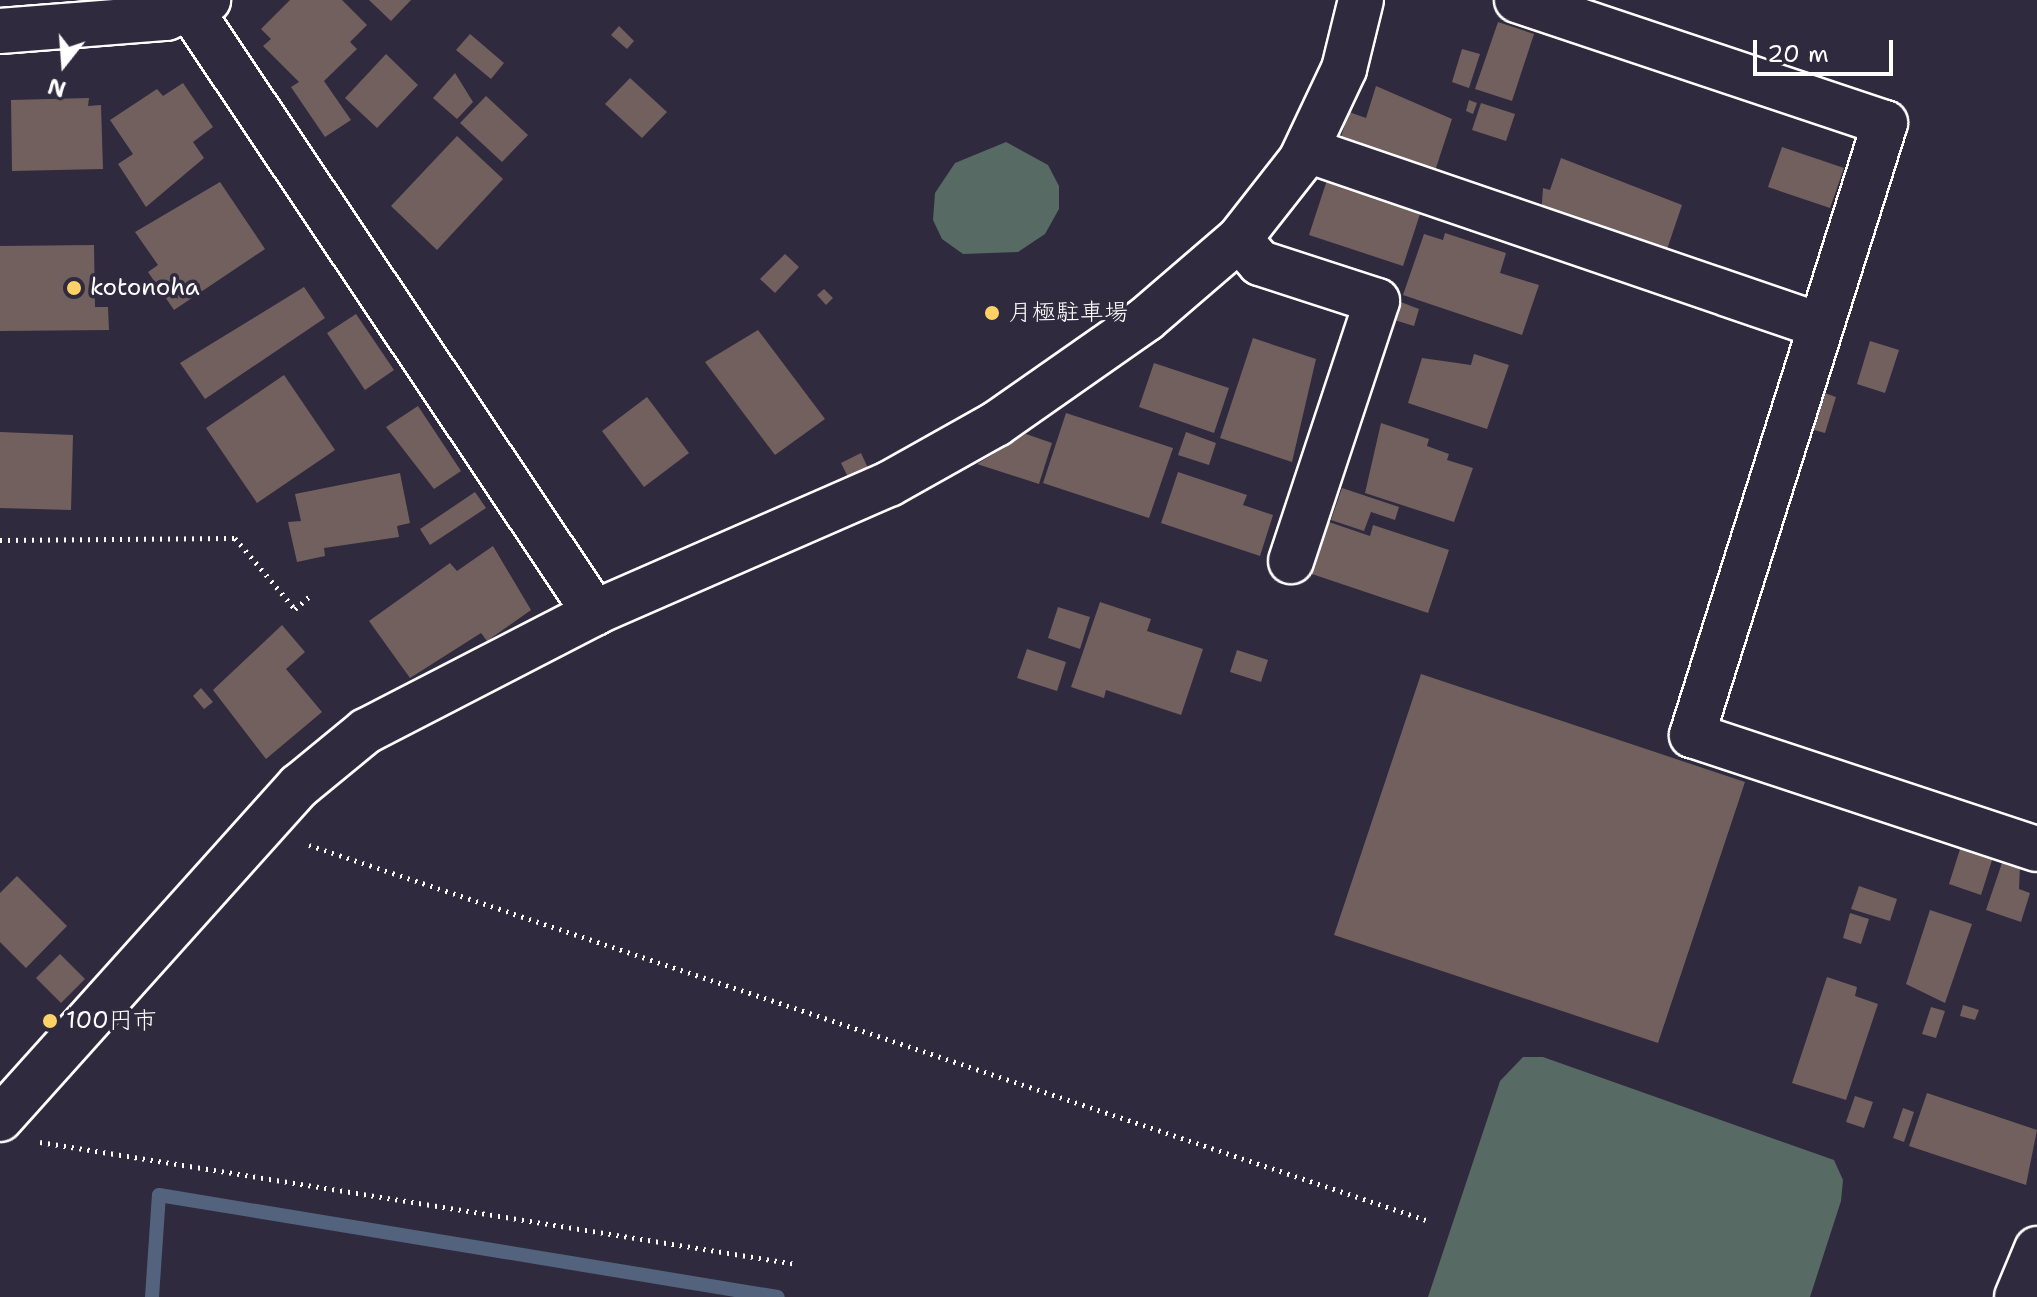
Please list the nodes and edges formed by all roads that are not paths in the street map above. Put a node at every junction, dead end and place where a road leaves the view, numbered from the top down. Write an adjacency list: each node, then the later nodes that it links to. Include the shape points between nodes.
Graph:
1 (1361, 0): 5 (street, via 1344,69)
2 (1517, 0): 7 (street, via 1885,123)
3 (194, 3): 4 (street, via 166,18); 9 (street)
4 (0, 31)
5 (1307, 150): 6 (street); 7 (street)
6 (1239, 239): 8 (street, via 1260,263 1377,301); 9 (street, via 1123,336 943,455 780,537)
7 (1821, 326): 10 (street, via 1692,735)
8 (1291, 561)
9 (595, 613): 11 (street, via 366,731 264,824)
10 (2037, 849)
11 (11, 1129)
12 (2037, 1249): 13 (street)
13 (2017, 1297)

